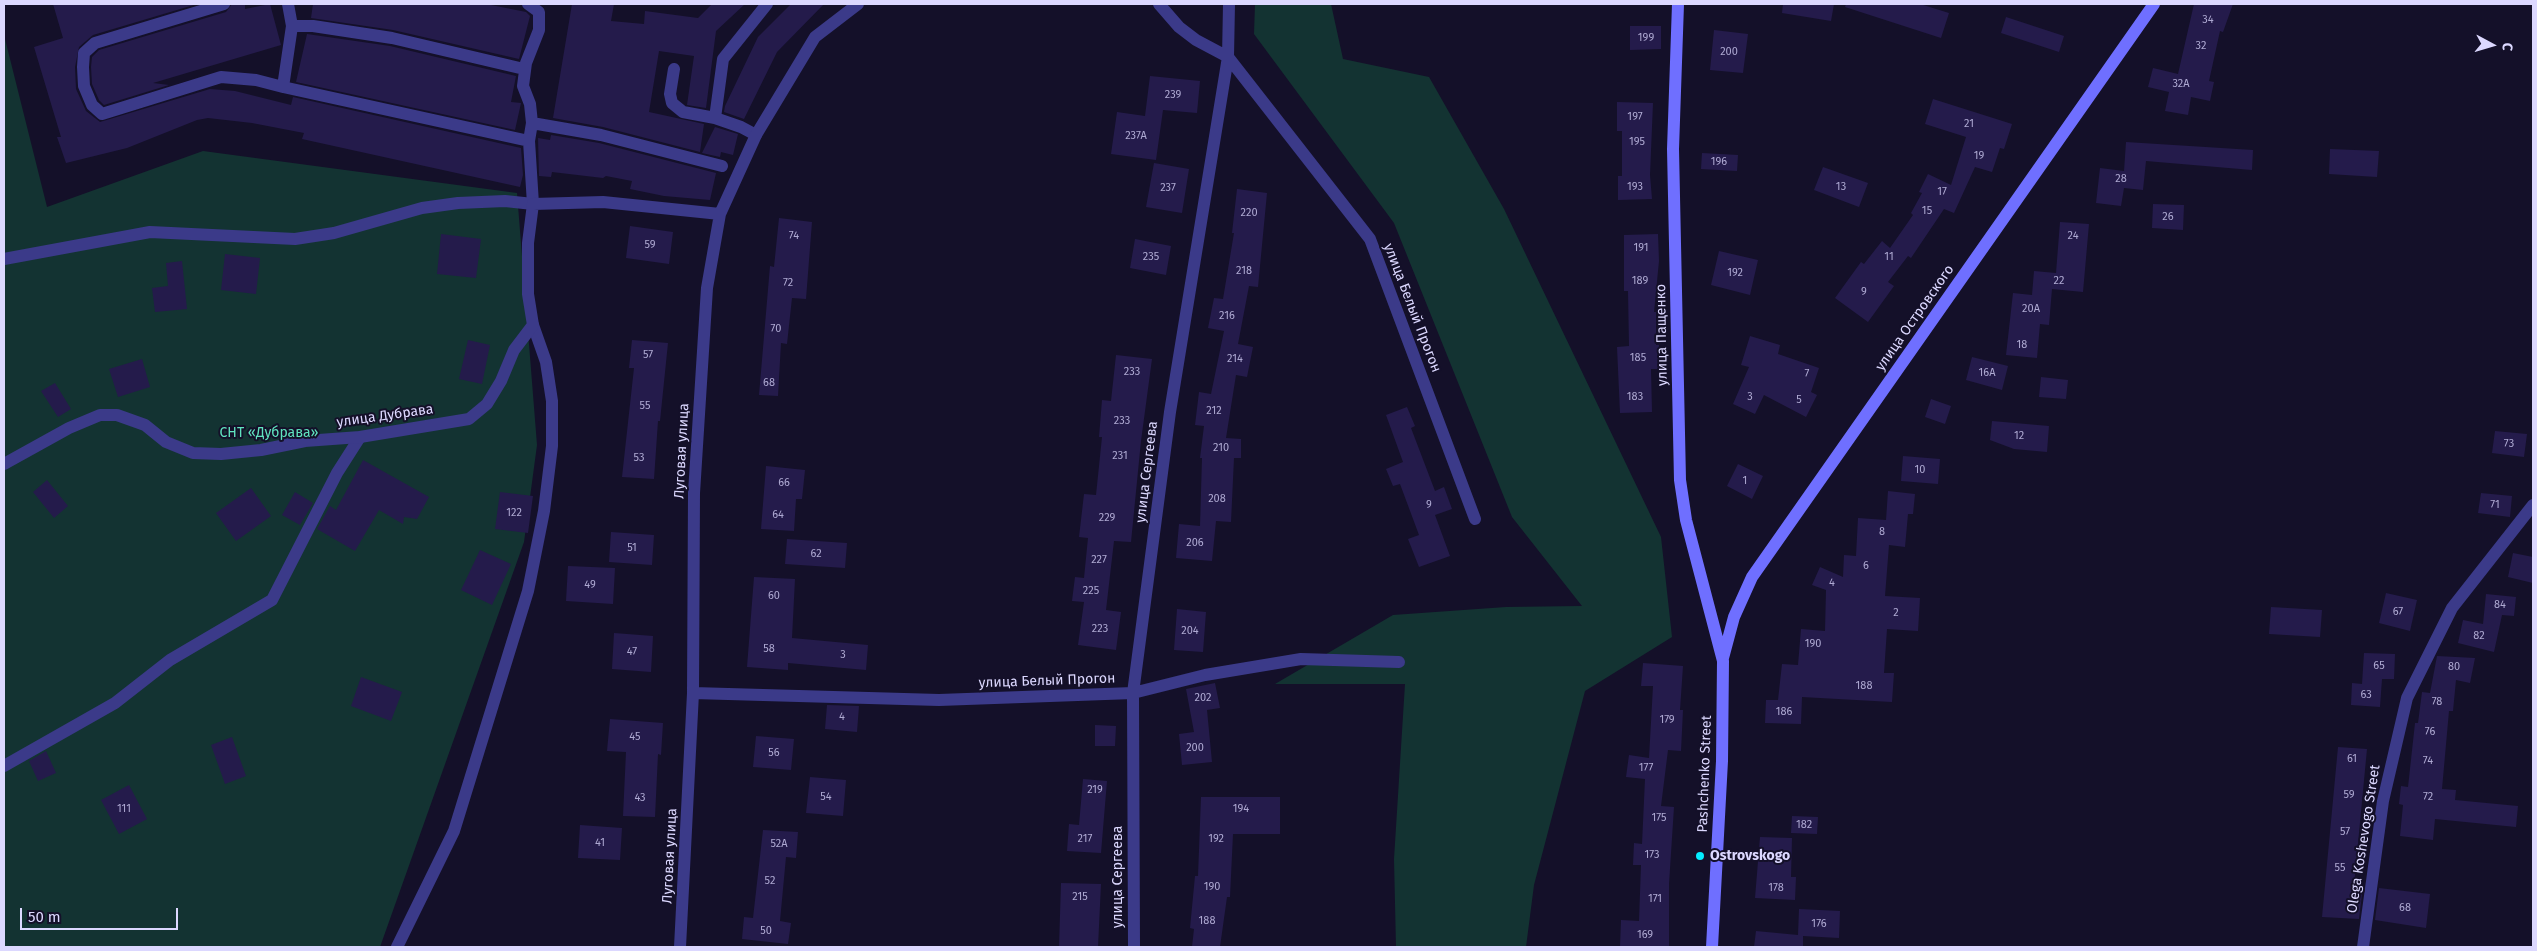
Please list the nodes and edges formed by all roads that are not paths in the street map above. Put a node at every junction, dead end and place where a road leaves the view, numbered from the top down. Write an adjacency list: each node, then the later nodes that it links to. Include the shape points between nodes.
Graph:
1 (224, 4): 14 (street, via 95,43 84,54 82,67 84,86 92,105 102,114 221,77 256,80)
2 (288, 4): 10 (street)
3 (528, 4): 13 (street, via 539,12 539,30)
4 (767, 4): 15 (street, via 723,60)
5 (858, 4): 17 (street, Луговая улица, via 815,37)
6 (1159, 4): 11 (street, via 1190,36)
7 (1229, 4): 11 (street, улица Сергеева)
8 (1678, 4): 28 (street, улица Пащенко, via 1672,149 1680,480 1686,520)
9 (2154, 4): 28 (street, улица Островского, via 1752,577 1734,617)
10 (292, 26): 13 (street, via 313,26 392,38); 14 (street)
11 (1228, 56): 27 (street, улица Белый Прогон, via 1370,239); 31 (street, улица Сергеева, via 1170,412)
12 (674, 68): 15 (street, via 670,94 672,103 683,112)
13 (524, 69): 16 (street, via 523,86 530,104)
14 (283, 87): 18 (street)
15 (715, 118): 17 (street, via 741,126)
16 (532, 123): 18 (street); 19 (street, via 602,135)
17 (756, 135): 21 (street, Луговая улица)
18 (529, 141): 20 (street)
19 (722, 166)
20 (533, 204): 21 (street, via 603,202); 22 (street, via 505,201 422,208 334,233 295,239 150,232); 23 (street, via 528,244 528,294)
21 (720, 214): 30 (street, Луговая улица, via 707,288 694,493)
22 (4, 259)
23 (533, 325): 24 (street, улица Дубрава, via 514,350 487,404 469,419); 33 (street, via 546,362 552,401 552,446 544,511 528,591 454,831)
24 (360, 437): 25 (street, улица Дубрава, via 305,441 221,454 193,453 166,442 145,425 117,415 100,415 69,428); 32 (street, via 272,600 170,660 114,703)
25 (4, 464)
26 (2533, 505): 37 (street, Olega Koshevogo Street, via 2452,608 2407,698 2383,801)
27 (1475, 519)
28 (1723, 661): 36 (street, Pashchenko Street, via 1722,760)
29 (1399, 662): 31 (street, улица Белый Прогон, via 1301,659)
30 (693, 693): 31 (street, улица Белый Прогон, via 939,700); 34 (street, Луговая улица)
31 (1133, 693): 35 (street, улица Сергеева)
32 (4, 766)
33 (397, 947)
34 (680, 947)
35 (1134, 947)
36 (1712, 947)
37 (2363, 947)

